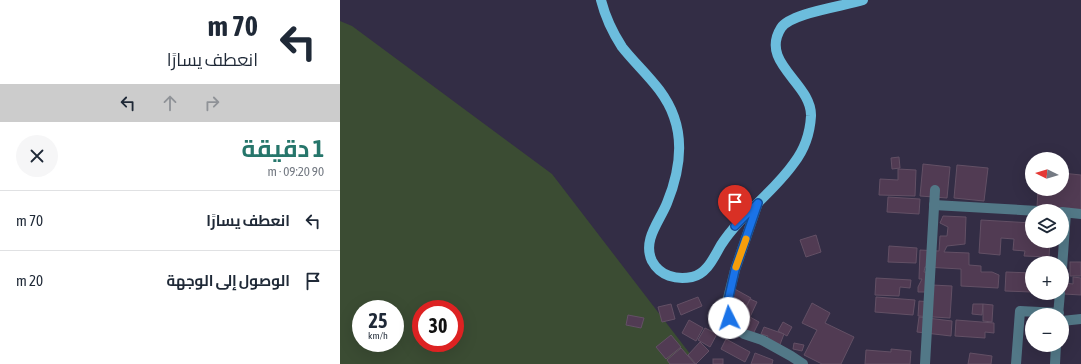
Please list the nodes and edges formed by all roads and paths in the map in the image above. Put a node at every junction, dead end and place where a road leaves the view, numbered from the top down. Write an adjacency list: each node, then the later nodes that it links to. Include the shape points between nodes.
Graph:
1 (601, 0): 4 (main road, via 621,46 656,85 675,117 679,136 676,175 667,204 651,235 649,248 651,259 658,270 670,277 696,276 706,268 728,233)
2 (863, 0): 4 (main road, via 801,15 781,26 776,44 777,54 781,64 809,102 811,114 806,142 795,162)
3 (935, 190): 5 (street)
4 (758, 203): 13 (street, via 735,270 726,310 733,326 744,334 762,340)
5 (934, 205): 6 (street); 14 (street)
6 (1025, 210)
7 (1069, 213): 8 (street)
8 (1081, 214)
9 (1025, 312): 15 (street, via 1020,311)
10 (1069, 318): 11 (street)
11 (1081, 320)
12 (1056, 352): 16 (street)
13 (803, 364)
14 (925, 364)
15 (1016, 364)
16 (1055, 364)

